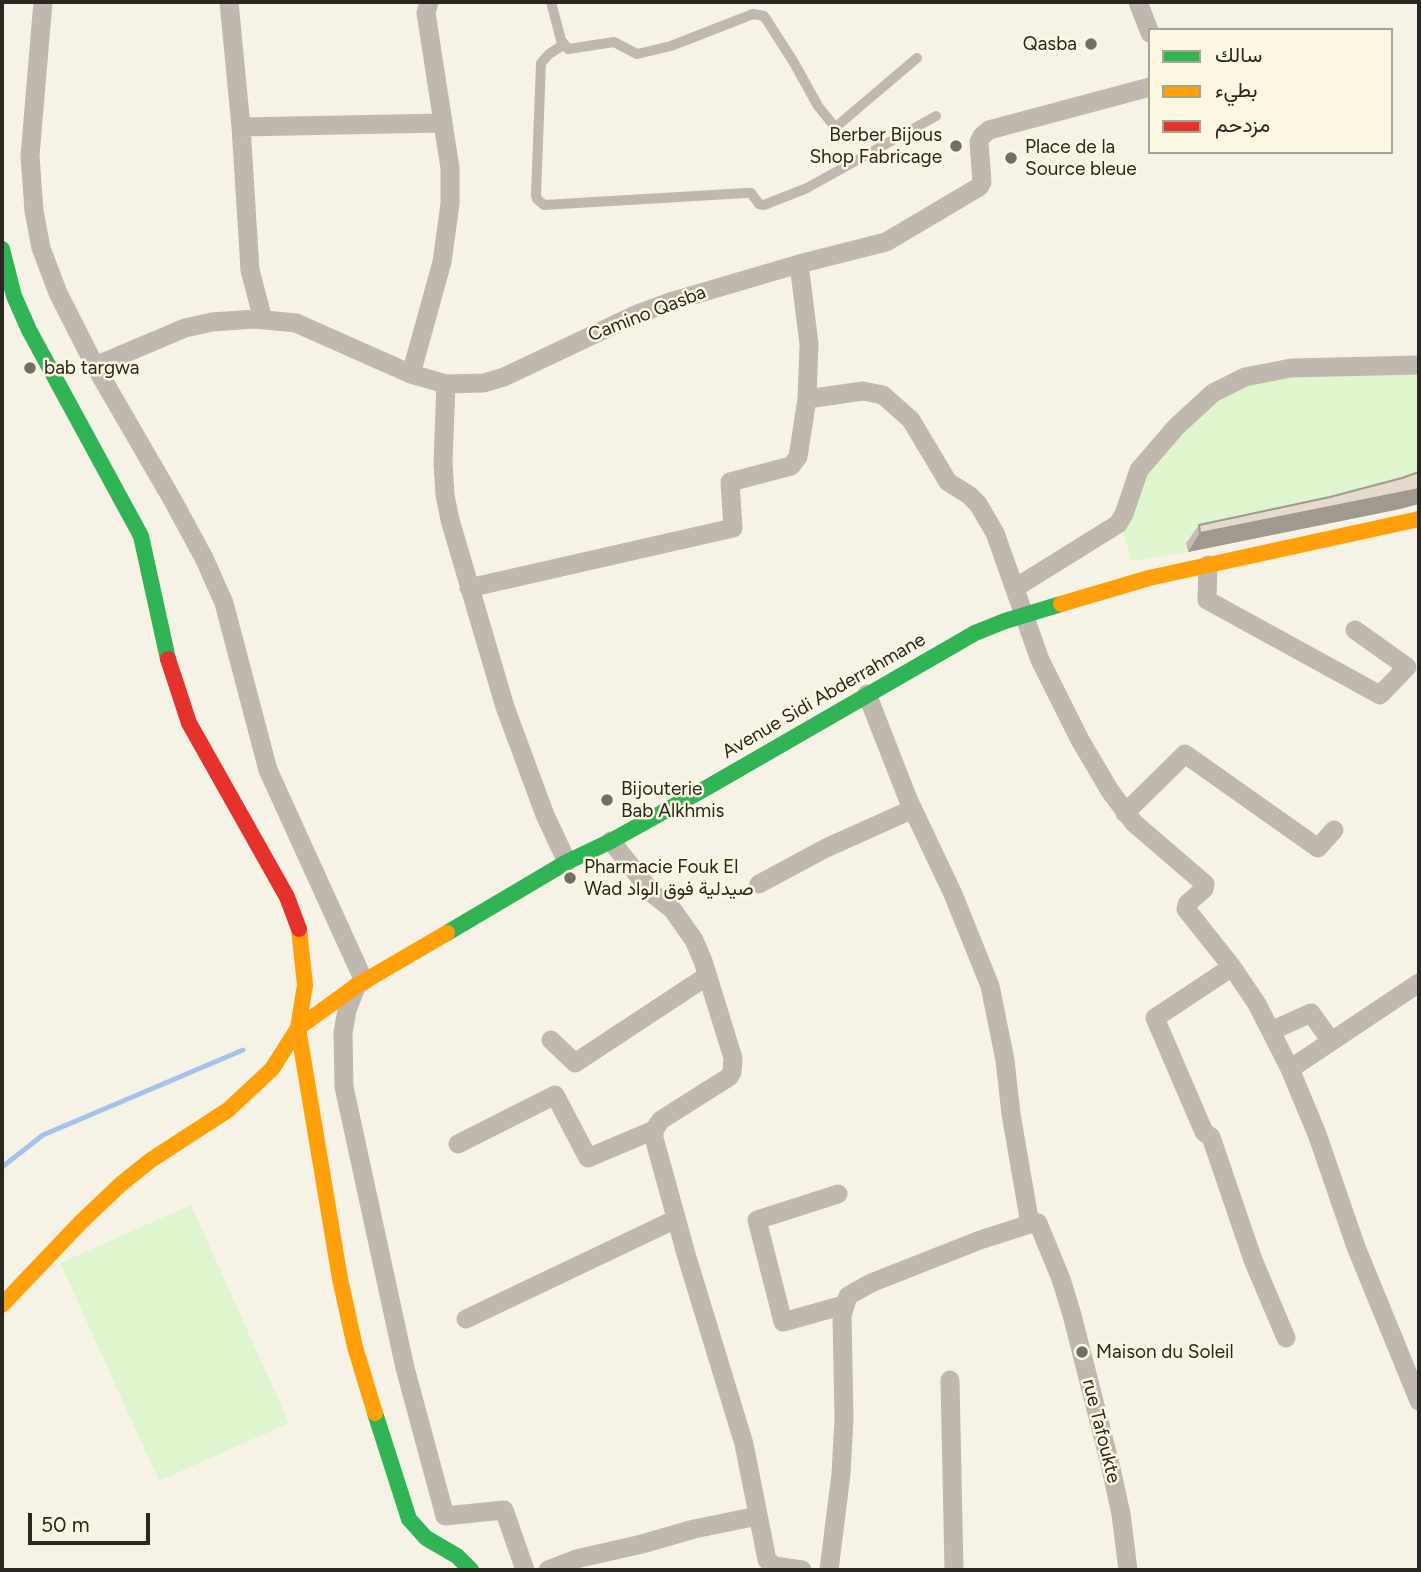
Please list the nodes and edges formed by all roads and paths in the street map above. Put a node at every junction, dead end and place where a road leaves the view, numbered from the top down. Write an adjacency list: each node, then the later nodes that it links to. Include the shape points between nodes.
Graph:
1 (43, 2): 17 (street, via 30,156 34,211 41,248 58,293)
2 (229, 2): 12 (street)
3 (429, 2): 11 (street, via 426,13)
4 (551, 2): 7 (lane)
5 (1138, 2): 6 (street)
6 (1148, 28)
7 (563, 45): 8 (lane, via 568,49 614,42 636,54 671,46 753,14 764,16 818,106 837,126); 10 (lane, via 541,63 536,195 544,205 746,193 764,205 807,188)
8 (917, 58)
9 (1148, 89): 14 (street, Camino Qasba, via 989,130 977,149 982,183 976,190 886,242)
10 (936, 116)
11 (442, 123): 12 (street); 18 (street, via 450,167 447,232)
12 (241, 127): 15 (street, via 250,270)
13 (2, 249): 38 (street, via 29,330 141,536 170,670 188,723 299,924 305,985)
14 (799, 264): 19 (street, Camino Qasba, via 635,315 504,377 484,383); 20 (street, via 809,344)
15 (263, 320): 17 (street, Camino Qasba, via 185,328); 18 (street, Camino Qasba, via 296,323)
16 (1419, 365): 24 (street, via 1291,368 1245,377 1213,393 1139,470 1118,524)
17 (94, 366): 36 (street, via 224,603 268,770)
18 (411, 374): 19 (street, Camino Qasba)
19 (446, 384): 23 (street, via 445,495)
20 (807, 399): 23 (street, via 794,464 730,482 733,527); 24 (street, via 870,391 900,408 948,482 978,504 995,533)
21 (1419, 519): 22 (street, Avenue Sidi Abderrahmane)
22 (1208, 565): 25 (street, Avenue Sidi Abderrahmane, via 1149,578); 26 (street, via 1207,600 1381,695 1406,667)
23 (469, 588): 32 (street, via 505,707)
24 (1015, 588): 25 (street)
25 (1024, 617): 27 (street, Avenue Sidi Abderrahmane, via 975,633); 29 (street, via 1080,740)
26 (1355, 630)
27 (867, 694): 28 (street); 31 (street, Avenue Sidi Abderrahmane)
28 (913, 809): 33 (street); 47 (street, via 990,986)
29 (1125, 813): 30 (street, via 1185,754 1318,848); 34 (street, via 1205,884 1186,909)
30 (1334, 830)
31 (611, 841): 32 (street, Avenue Sidi Abderrahmane); 35 (street, via 653,894 679,917 694,940)
32 (567, 862): 36 (street, Avenue Sidi Abderrahmane)
33 (760, 884)
34 (1232, 967): 39 (street); 51 (street, via 1155,1018 1204,1132 1211,1137 1253,1260)
35 (707, 976): 40 (street, via 575,1063); 43 (street, via 733,1058 732,1072)
36 (360, 983): 38 (street, Avenue Sidi Abderrahmane); 56 (street, via 347,1010 343,1033 344,1087 405,1368 445,1516 505,1510)
37 (1419, 983): 41 (street)
38 (298, 1028): 48 (street, via 272,1069 228,1110 121,1184); 55 (street, via 343,1293 402,1505 416,1529)
39 (1271, 1031): 41 (street, via 1311,1013); 42 (street)
40 (551, 1040)
41 (1331, 1041): 42 (street)
42 (1290, 1069): 53 (street)
43 (653, 1130): 44 (street, via 588,1158 555,1095); 46 (street)
44 (458, 1144)
45 (838, 1194): 49 (street, via 757,1220 783,1322)
46 (676, 1219): 50 (street); 54 (street, via 744,1444)
47 (1030, 1224): 49 (street, via 854,1290); 61 (street, rue Tafoukte, via 1038,1223 1072,1315 1121,1514)
48 (2, 1305)
49 (844, 1305): 59 (street, via 842,1460)
50 (466, 1319)
51 (1286, 1338)
52 (950, 1380): 60 (street)
53 (1419, 1401)
54 (758, 1516): 57 (street, via 576,1559); 58 (street, via 769,1563)
55 (471, 1570)
56 (525, 1570)
57 (548, 1570)
58 (802, 1570)
59 (829, 1570)
60 (954, 1570)
61 (1128, 1570)

